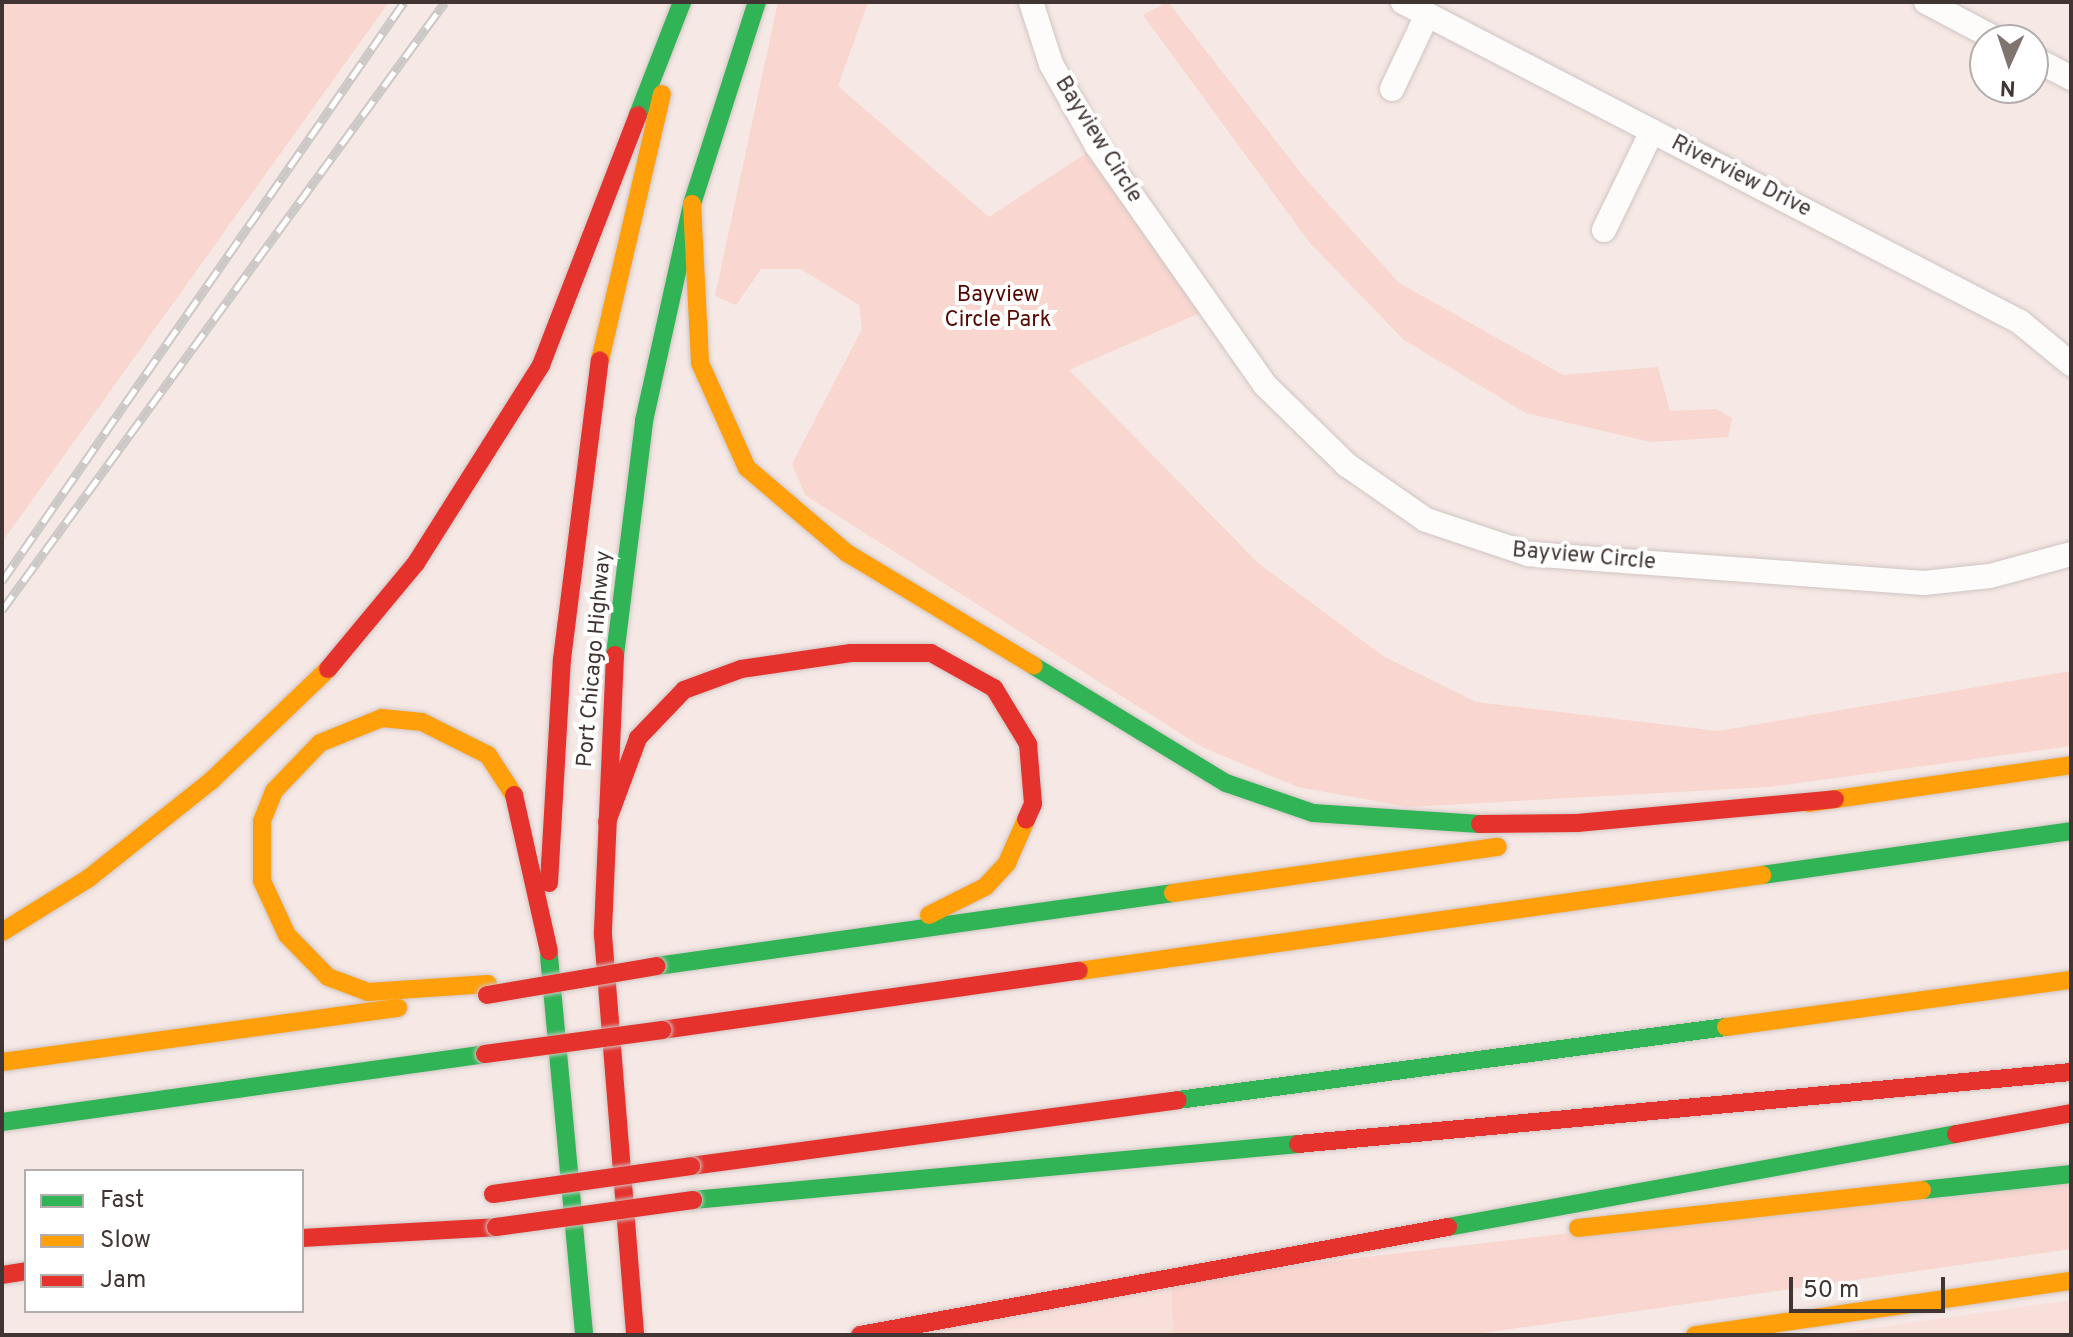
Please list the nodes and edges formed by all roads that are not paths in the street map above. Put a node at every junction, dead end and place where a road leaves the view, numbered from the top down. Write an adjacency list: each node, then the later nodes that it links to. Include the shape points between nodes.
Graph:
1 (682, 2): 20 (main road, via 541,365 416,563 320,678 211,781 89,878); 22 (main road, Port Chicago Highway, via 589,409 549,829)
2 (757, 2): 12 (main road, Port Chicago Highway)
3 (1031, 2): 15 (street, Bayview Circle, via 1051,64 1097,146 1265,385 1347,465 1426,520 1528,554 1924,583 1990,576)
4 (1403, 2): 6 (street, Riverview Drive)
5 (1926, 2): 7 (street)
6 (1427, 15): 10 (street); 11 (street, Riverview Drive)
7 (1969, 25)
8 (2049, 66): 9 (street)
9 (2071, 78)
10 (1392, 89)
11 (1652, 131): 13 (street); 14 (street, Riverview Drive, via 2020,322)
12 (692, 204): 17 (main road, via 700,363 726,434 755,477 847,553 1226,783 1313,813 1413,825 1578,823); 18 (main road, Port Chicago Highway, via 644,421 613,674)
13 (1604, 230)
14 (2071, 364)
15 (2071, 554)
16 (2071, 765): 17 (main road)
17 (1835, 799): 21 (main road)
18 (607, 822): 21 (main road, via 622,767 657,710 712,677 894,649 964,665 994,688 1028,744 1033,804 1023,835 985,887 957,904); 39 (main road, Port Chicago Highway, via 603,935)
19 (2071, 831): 28 (main road, bridge)
20 (2, 932)
21 (834, 941): 24 (main road, bridge)
22 (549, 951): 24 (main road, via 522,807 488,755 422,722 382,718 320,743 274,791 262,821 262,881 287,935 328,977 368,992); 38 (main road, Port Chicago Highway)
23 (2071, 980): 30 (main road, bridge)
24 (487, 990): 25 (main road)
25 (2, 1062)
26 (2071, 1072): 33 (main road, bridge, via 693,1200 496,1227)
27 (2071, 1113): 35 (main road)
28 (2, 1122)
29 (2071, 1174): 35 (main road)
30 (485, 1195)
31 (405, 1209): 32 (main road)
32 (304, 1227)
33 (304, 1238)
34 (24, 1271): 36 (main road)
35 (1219, 1271): 40 (main road)
36 (2, 1275)
37 (2071, 1281): 41 (main road)
38 (584, 1335)
39 (635, 1335)
40 (860, 1335)
41 (1695, 1335)

